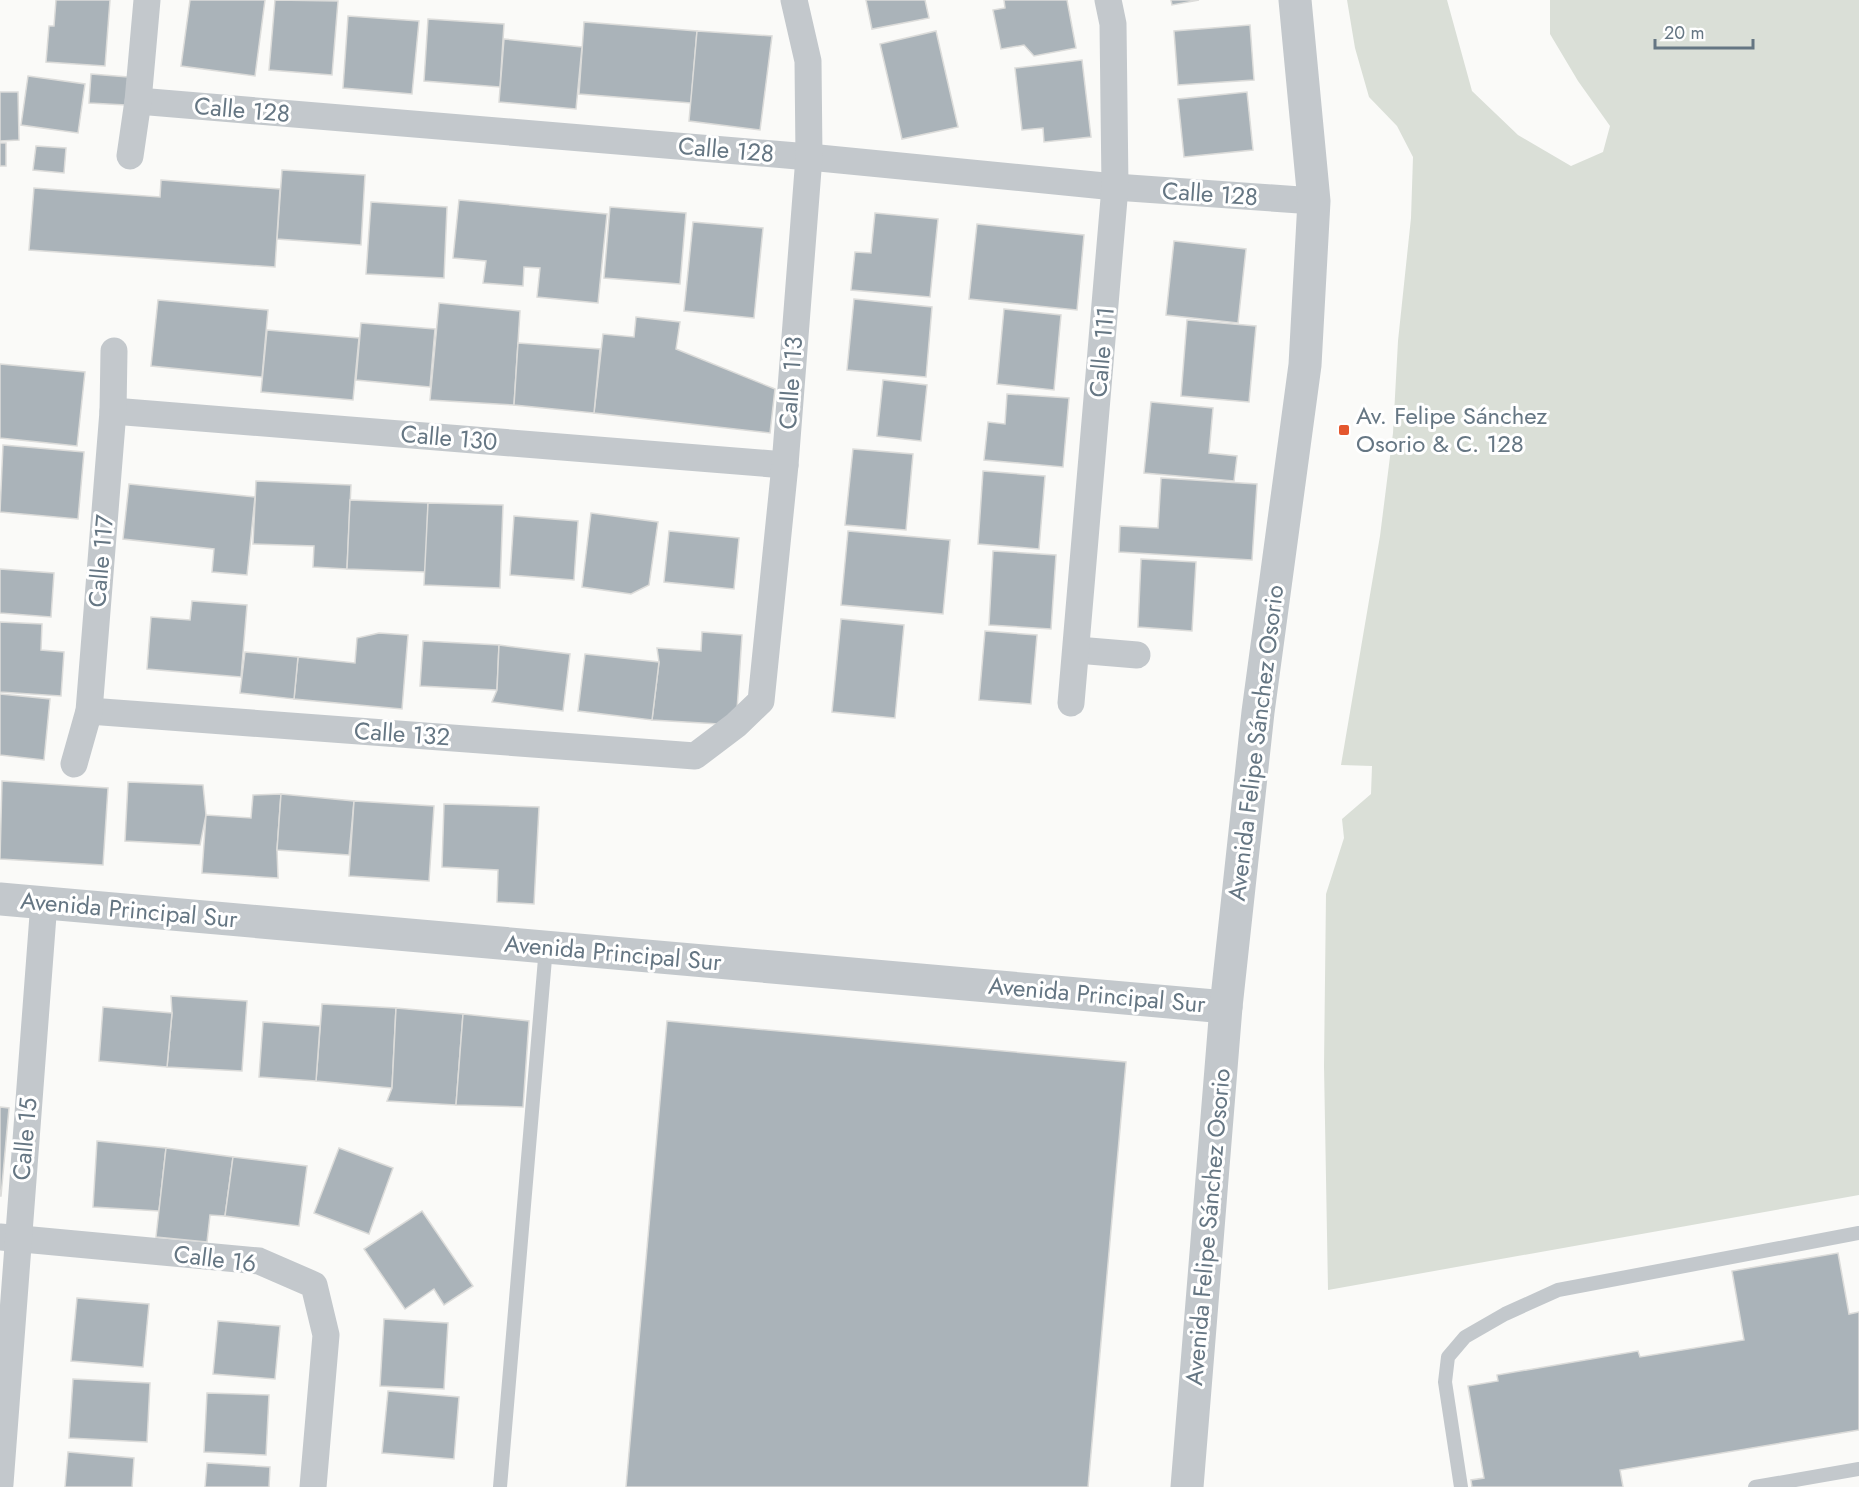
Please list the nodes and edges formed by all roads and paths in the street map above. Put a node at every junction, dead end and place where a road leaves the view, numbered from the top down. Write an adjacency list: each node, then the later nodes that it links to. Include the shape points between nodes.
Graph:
1 (147, 0): 5 (street)
2 (794, 0): 7 (street, Calle 113, via 808,61)
3 (1108, 0): 8 (street, Calle 111, via 1113,24)
4 (1294, 0): 9 (street, Avenida Felipe Sánchez Osorio)
5 (138, 101): 6 (street); 7 (street, Calle 128)
6 (130, 156)
7 (809, 157): 8 (street, Calle 128); 12 (street, Calle 113)
8 (1115, 187): 9 (street, Calle 128); 13 (street, Calle 111)
9 (1314, 201): 22 (street, Avenida Felipe Sánchez Osorio, via 1305,364 1258,712)
10 (114, 351): 11 (street, Calle 117)
11 (113, 411): 12 (street, Calle 130); 16 (street, Calle 117)
12 (785, 465): 17 (street, Calle 113, via 761,701)
13 (1077, 650): 14 (street); 15 (street, Calle 111)
14 (1137, 655)
15 (1071, 703)
16 (89, 711): 17 (street, Calle 132, via 695,756); 18 (street, Calle 117)
17 (710, 744)
18 (74, 764)
19 (0, 899): 20 (street, Avenida Principal Sur)
20 (44, 902): 21 (street, Avenida Principal Sur); 24 (street, Calle 15)
21 (546, 947): 22 (street, Avenida Principal Sur); 28 (lane)
22 (1226, 1006): 29 (street, Avenida Felipe Sánchez Osorio)
23 (1859, 1233): 30 (lane, via 1558,1290 1465,1337 1448,1358 1445,1382)
24 (9, 1238): 26 (street, Calle 15); 27 (street, Calle 16, via 259,1261 314,1285 326,1335)
25 (1859, 1469): 31 (lane)
26 (0, 1484)
27 (313, 1487)
28 (500, 1487)
29 (1187, 1487)
30 (1461, 1487)
31 (1755, 1487)

